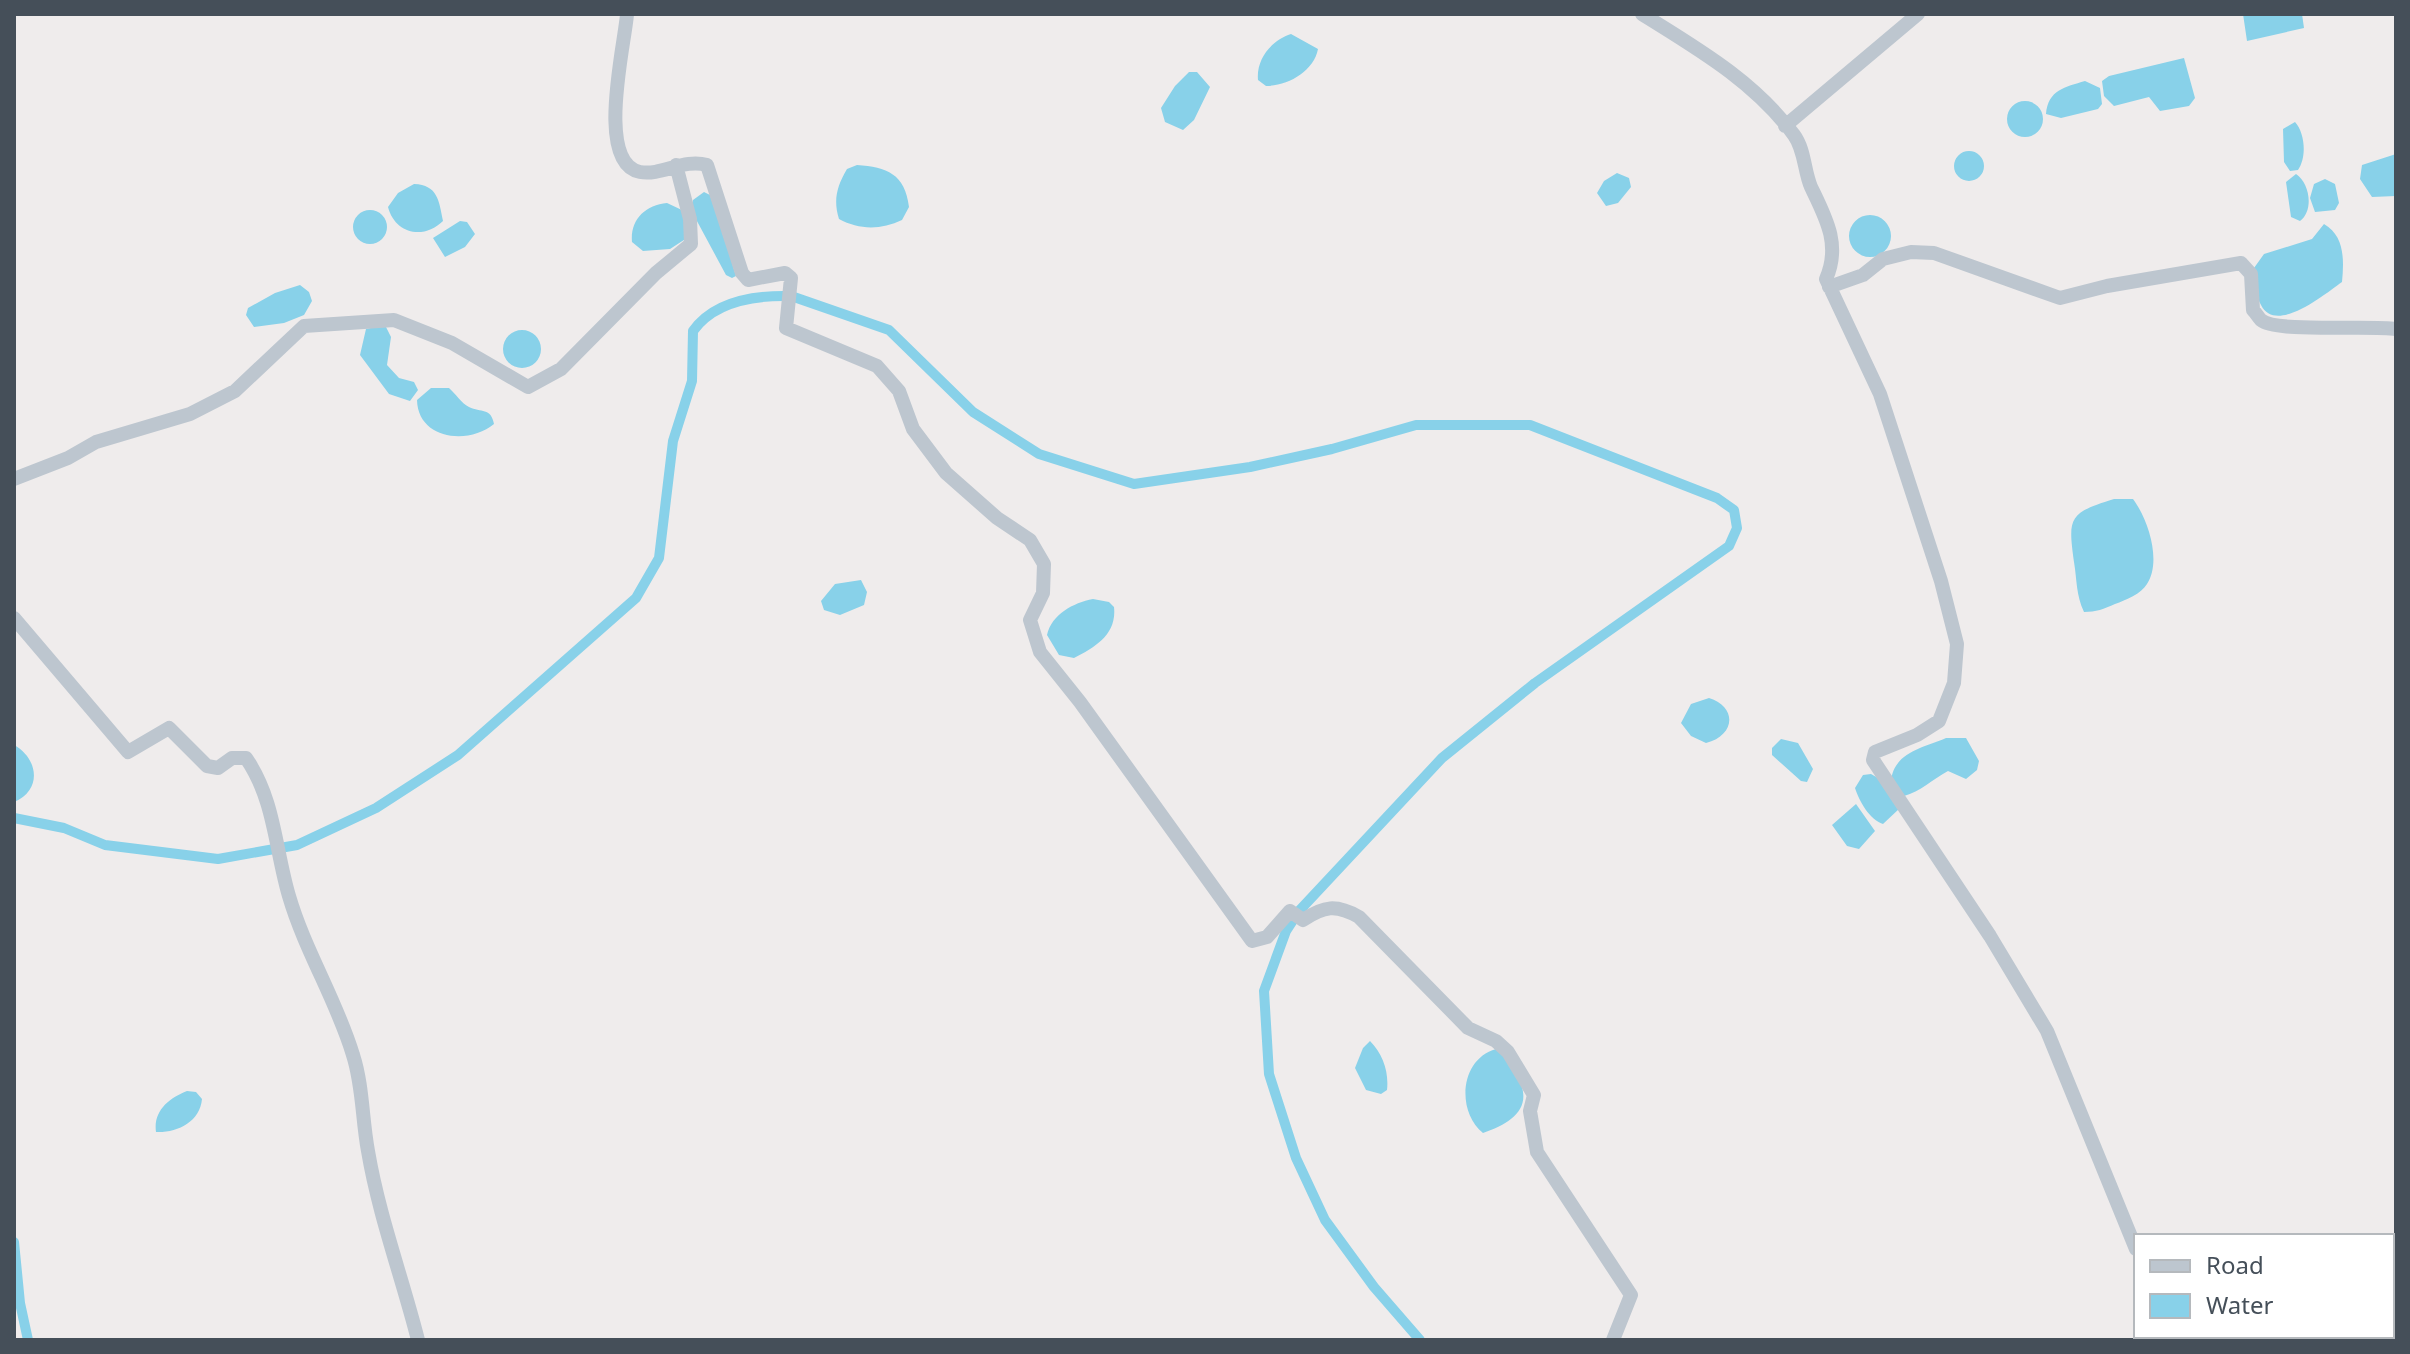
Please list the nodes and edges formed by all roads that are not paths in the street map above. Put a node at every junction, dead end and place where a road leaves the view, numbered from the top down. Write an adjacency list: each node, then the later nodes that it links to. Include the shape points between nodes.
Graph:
1 (627, 14): 5 (street, via 617,147 634,170 643,173)
2 (1642, 14): 4 (street, via 1727,66)
3 (1918, 14): 4 (street)
4 (1785, 126): 6 (street, via 1796,137 1807,179 1829,221)
5 (676, 165): 8 (street, via 691,244 561,369 528,387 452,343 394,320 304,326 235,391 190,414 96,442); 12 (street, via 707,165 748,280 785,273 791,278 786,328 877,366 899,391 913,429 946,473 1030,540 1044,564 1043,593 1030,620 1040,652 1252,941 1322,908 1335,907 1359,917 1468,1028 1508,1052 1534,1095 1530,1111 1537,1152 1631,1295)
6 (1829, 287): 7 (street, via 1863,275 1883,259 1911,252 1934,253 2060,298 2241,263 2251,274 2253,310 2269,324); 10 (street, via 1880,394 1957,644 1954,683 1939,721 1884,746 1873,760 2047,1031)
7 (2396, 329)
8 (14, 478)
9 (14, 618): 11 (street, via 128,752 169,728 207,766 218,768 232,758 246,758 258,775 289,897 353,1055 383,1222)
10 (2134, 1244)
11 (418, 1340)
12 (1613, 1340)

